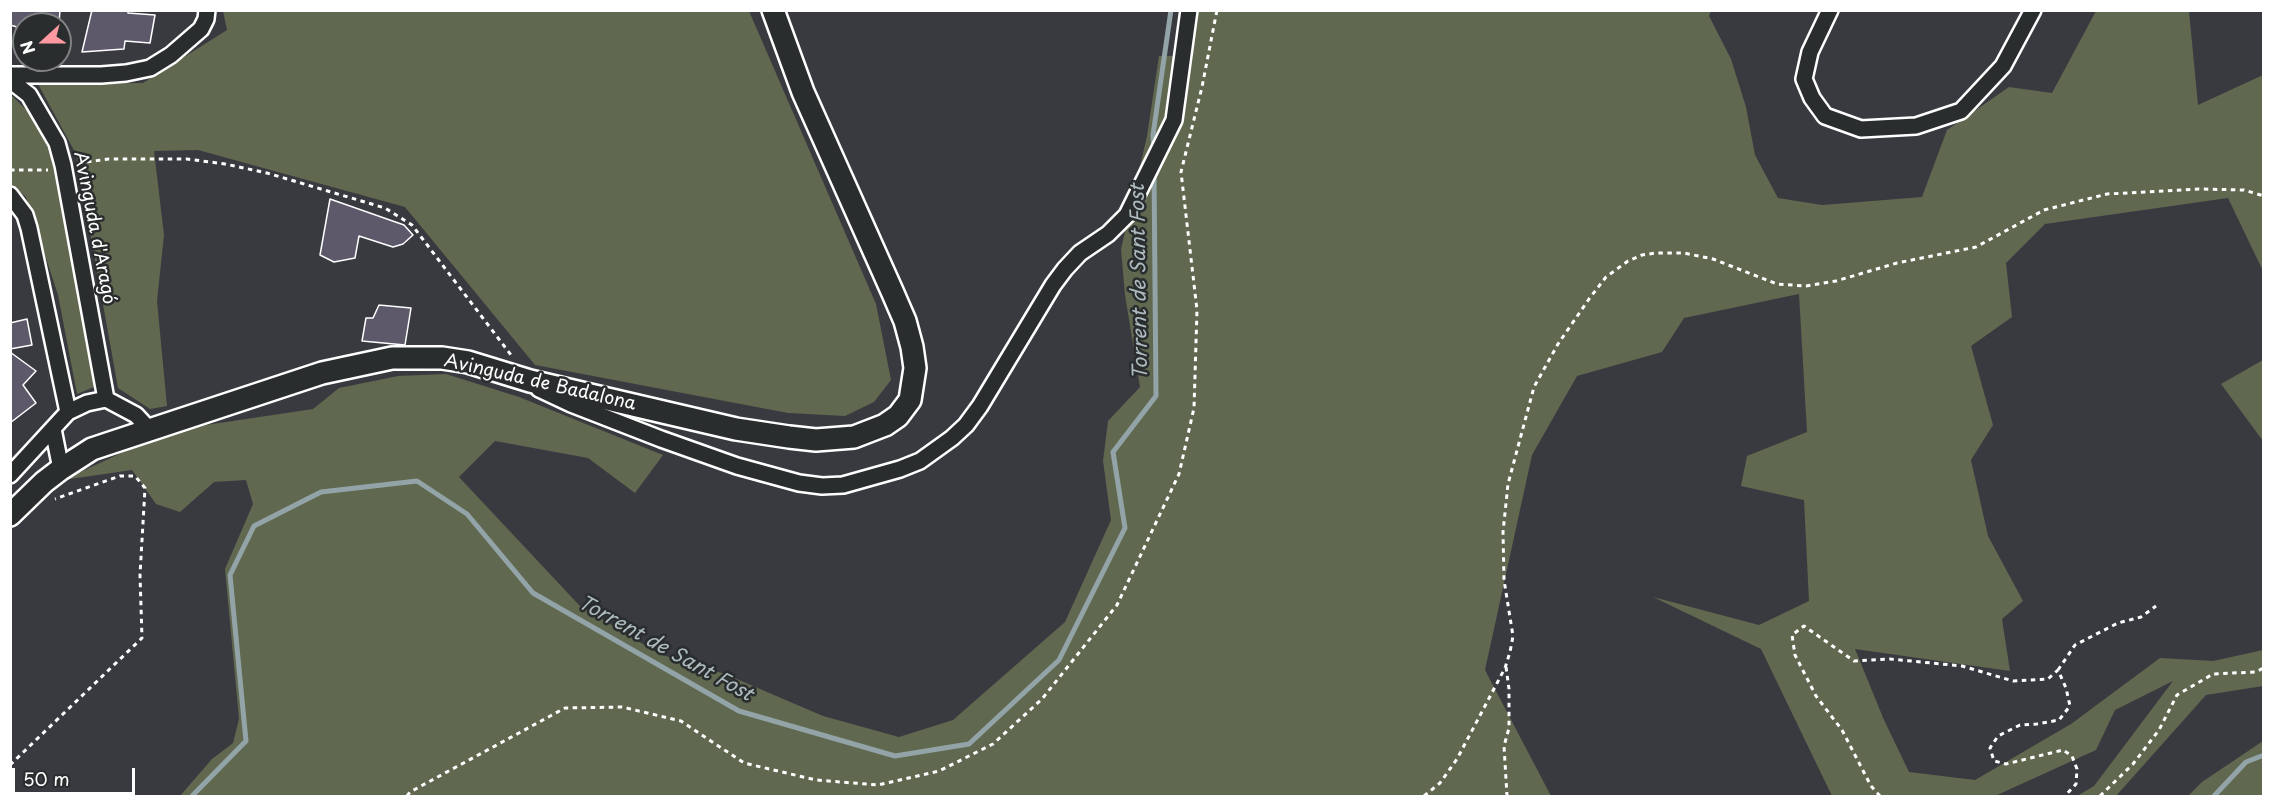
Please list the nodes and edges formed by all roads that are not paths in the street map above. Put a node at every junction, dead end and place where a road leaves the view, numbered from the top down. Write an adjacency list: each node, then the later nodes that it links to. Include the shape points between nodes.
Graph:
1 (207, 10): 6 (street, via 201,29 150,68 101,75)
2 (773, 10): 9 (street, Avinguda de Badalona, via 803,92 905,321 915,368 910,400 898,416 867,434 816,440 736,429)
3 (1189, 10): 9 (street, via 1174,120 1127,215 1065,269 966,425 920,461 843,486 799,483 661,440 552,396)
4 (1830, 10): 5 (street, via 1810,52 1804,79 1825,116 1861,129 1916,126 1961,111 2003,66)
5 (2032, 10)
6 (10, 75)
7 (10, 80): 10 (street, Avinguda d'Aragó, via 29,95 57,143)
8 (10, 195): 11 (street, via 25,215 29,228)
9 (530, 381): 13 (street, Avinguda de Badalona, via 468,362 392,358 322,373)
10 (106, 399): 11 (street); 13 (street, via 136,415)
11 (68, 412): 12 (street)
12 (53, 429): 14 (street); 15 (street)
13 (149, 429): 14 (street, Avinguda de Badalona, via 92,449)
14 (61, 469): 16 (street, Avinguda de Badalona)
15 (10, 475)
16 (10, 515)

